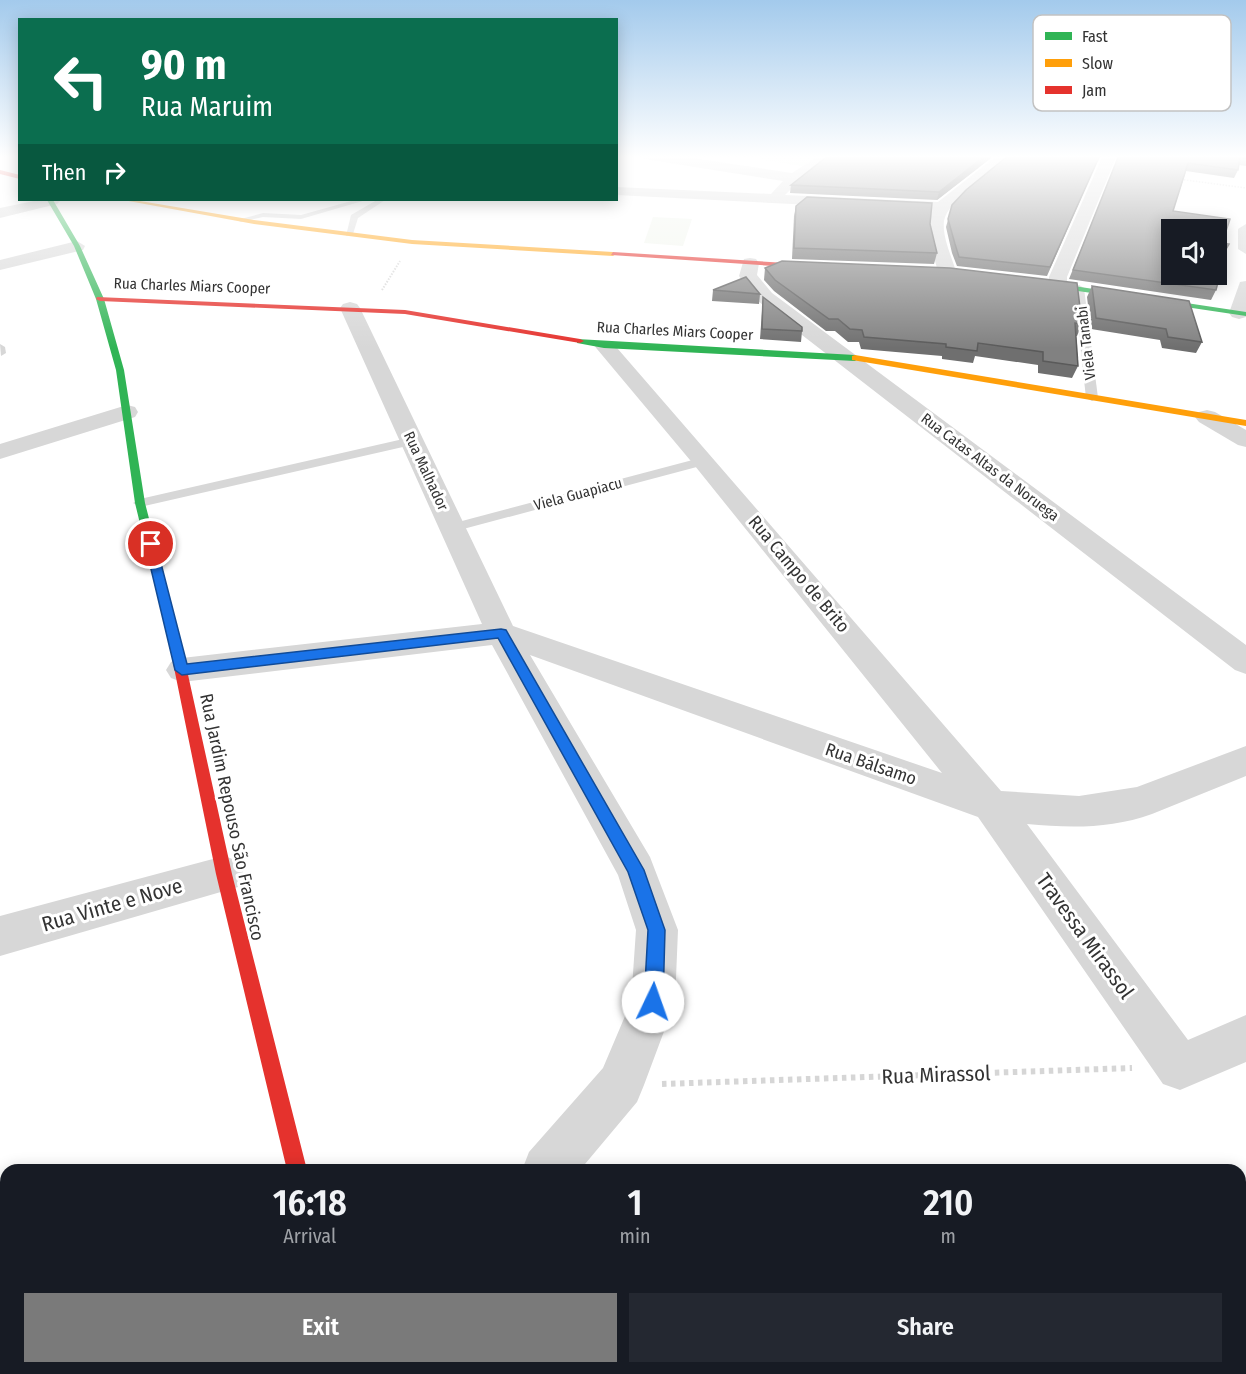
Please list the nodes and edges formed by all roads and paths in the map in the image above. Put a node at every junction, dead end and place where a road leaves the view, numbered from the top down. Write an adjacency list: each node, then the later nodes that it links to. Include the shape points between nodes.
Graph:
1 (62, 219): 12 (street, Rua Jardim Repouso São Francisco)
2 (236, 219): 7 (street)
3 (245, 219): 7 (lane)
4 (354, 219): 9 (lane)
5 (937, 219): 17 (street)
6 (1083, 219): 19 (street)
7 (241, 220): 9 (street)
8 (1246, 229): 11 (street)
9 (349, 234): 10 (street)
10 (412, 242): 14 (street); 23 (path)
11 (1246, 242): 13 (street)
12 (77, 246): 15 (street); 22 (street, Rua Jardim Repouso São Francisco)
13 (1246, 249)
14 (750, 263): 16 (street); 26 (street, Rua Catas Altas da Noruega, via 748,276 765,297)
15 (0, 265)
16 (827, 268)
17 (947, 272)
18 (1024, 281): 19 (street)
19 (1058, 285): 21 (street)
20 (1246, 286): 24 (street)
21 (1079, 288): 24 (street); 27 (lane, Viela Tanabi)
22 (100, 299): 23 (street, Rua Charles Miars Cooper); 28 (street, Rua Jardim Repouso São Francisco)
23 (360, 309): 25 (street, Rua Charles Miars Cooper, via 405,312); 32 (street, Rua Malhador)
24 (1243, 314)
25 (604, 345): 26 (street, Rua Charles Miars Cooper); 34 (street, Rua Campo de Brito)
26 (846, 356): 27 (street, Rua Charles Miars Cooper); 38 (street, Rua Catas Altas da Noruega)
27 (1092, 398): 29 (street, Rua Charles Miars Cooper)
28 (127, 412): 33 (street); 35 (street, Rua Jardim Repouso São Francisco)
29 (1207, 417): 30 (street, Rua Charles Miars Cooper); 31 (street)
30 (1246, 423)
31 (1246, 440)
32 (412, 441): 35 (lane); 36 (street, Rua Malhador)
33 (0, 452)
34 (704, 461): 36 (lane, Viela Guapiacu); 41 (street, Rua Campo de Brito)
35 (140, 503): 39 (street, Rua Jardim Repouso São Francisco)
36 (452, 528): 37 (street, Rua Malhador)
37 (501, 633): 39 (street); 41 (street, Rua Bálsamo); 46 (street, Rua Malhador, via 636,870 657,930 653,1002)
38 (1246, 662)
39 (182, 670): 42 (street, Rua Jardim Repouso São Francisco)
40 (1246, 761): 41 (street, Rua Bálsamo, via 1139,803 1079,812)
41 (991, 806): 45 (street, Travessa Mirassol)
42 (224, 874): 43 (street, Rua Vinte e Nove); 47 (street, Rua Jardim Repouso São Francisco)
43 (0, 936)
44 (1246, 1038): 45 (street)
45 (1180, 1066): 46 (path, Rua Mirassol)
46 (620, 1085): 48 (street, Rua Malhador)
47 (296, 1164)
48 (553, 1164)

